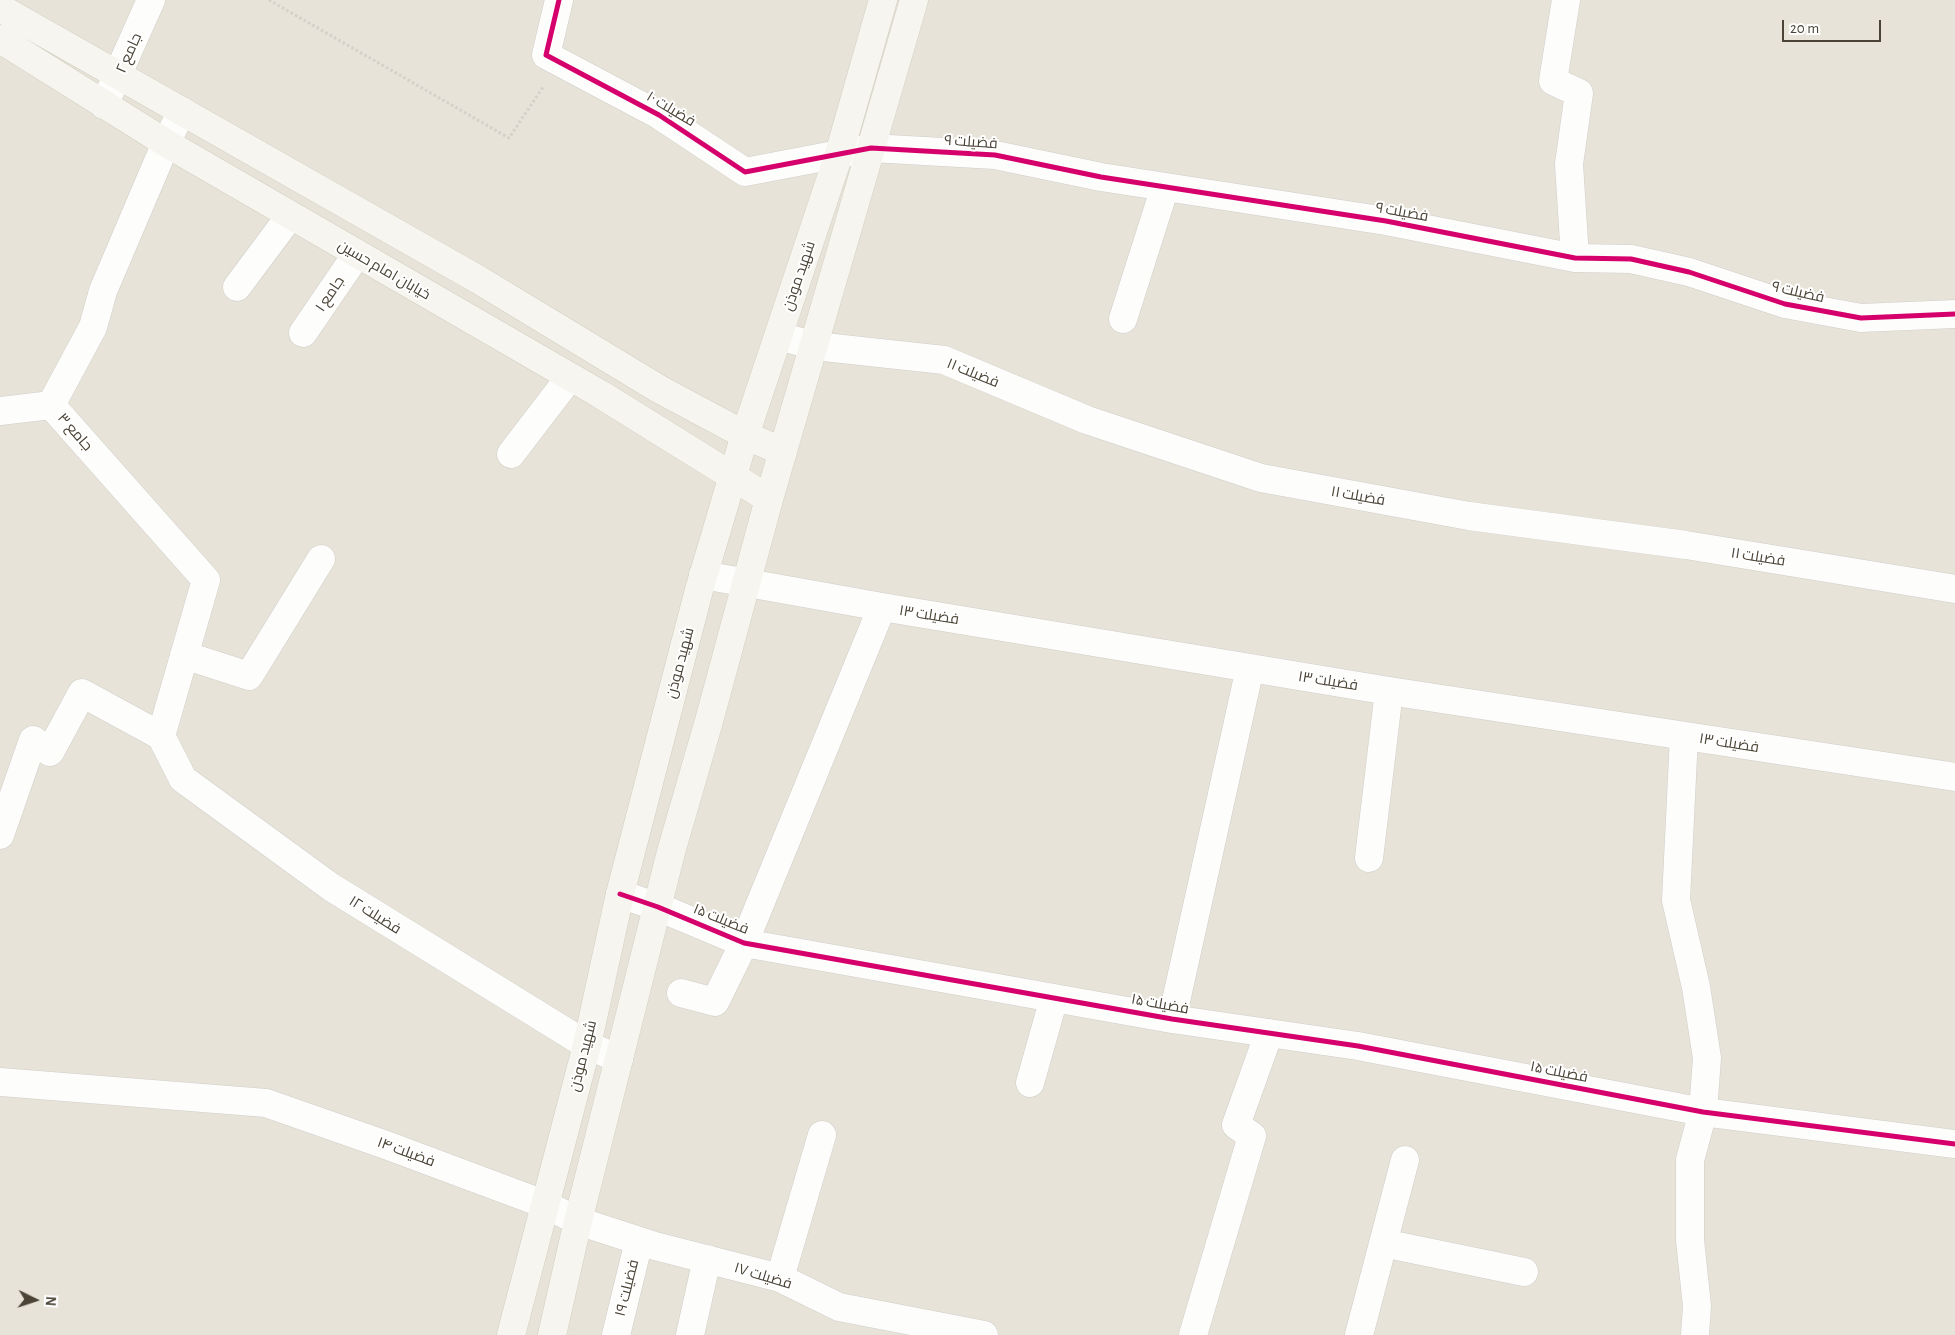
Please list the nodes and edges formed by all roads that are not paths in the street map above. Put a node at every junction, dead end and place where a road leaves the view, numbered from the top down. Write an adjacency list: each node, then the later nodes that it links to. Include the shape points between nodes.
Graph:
1 (152, 0): 8 (street, جامع ۲)
2 (559, 0): 13 (street, فضیلت ۱۰, via 546,55 659,115 745,172)
3 (882, 0): 13 (main road, شهید موذن)
4 (914, 0): 12 (main road)
5 (1566, 0): 17 (street, via 1553,80 1579,92 1569,164)
6 (0, 8): 8 (main road)
7 (0, 39): 9 (main road, خیابان امام حسین)
8 (119, 76): 9 (street, جامع ۲); 10 (main road)
9 (104, 105): 11 (main road, خیابان امام حسین)
10 (182, 111): 11 (street, جامع ۳); 27 (main road, via 479,280 659,389)
11 (166, 143): 15 (main road, خیابان امام حسین); 25 (street, جامع ۳, via 103,291 92,326)
12 (871, 148): 13 (street, فضیلت ۹); 14 (street, فضیلت ۹, via 995,156); 23 (main road)
13 (840, 154): 22 (main road, شهید موذن)
14 (1165, 187): 17 (street, فضیلت ۹, via 1386,221); 20 (street)
15 (290, 216): 16 (main road, خیابان امام حسین); 18 (street)
16 (357, 254): 21 (street, جامع ۱); 24 (main road, خیابان امام حسین)
17 (1575, 258): 19 (street, فضیلت ۹, via 1630,259 1689,272 1785,304 1861,318)
18 (237, 287)
19 (1955, 314)
20 (1123, 319)
21 (304, 333)
22 (778, 336): 23 (street, فضیلت ۱۱); 27 (main road, شهید موذن)
23 (814, 346): 28 (main road); 35 (street, فضیلت ۱۱, via 944,360 1087,420 1261,478 1469,516 1686,545)
24 (570, 377): 29 (street); 30 (main road, خیابان امام حسین)
25 (51, 405): 26 (street); 37 (street, جامع ۳, via 206,580)
26 (0, 411)
27 (745, 435): 28 (main road); 30 (main road, شهید موذن)
28 (783, 452): 31 (main road)
29 (511, 454)
30 (733, 477): 31 (main road, خیابان امام حسین); 33 (main road, شهید موذن)
31 (769, 499): 34 (main road)
32 (321, 559): 37 (street, via 249,676)
33 (703, 575): 34 (street, فضیلت ۱۳); 45 (main road, شهید موذن)
34 (747, 584): 36 (street, فضیلت ۱۳); 46 (main road)
35 (1955, 588)
36 (882, 607): 38 (street, فضیلت ۱۳); 47 (street)
37 (184, 654): 40 (street, جامع ۳)
38 (1250, 668): 39 (street, فضیلت ۱۳); 50 (street)
39 (1390, 691): 41 (street, فضیلت ۱۳); 44 (street)
40 (161, 736): 43 (street, via 82,693 50,752 34,740); 52 (street, فضیلت ۱۲, via 183,779 316,876)
41 (1684, 736): 42 (street, فضیلت ۱۳); 56 (street, via 1676,900 1696,987 1707,1058)
42 (1955, 777)
43 (0, 835)
44 (1368, 858)
45 (620, 894): 46 (street, فضیلت ۱۵); 52 (main road, شهید موذن)
46 (658, 907): 47 (street, فضیلت ۱۵); 53 (main road)
47 (744, 943): 48 (street, via 715,1002); 49 (street, فضیلت ۱۵)
48 (681, 993)
49 (1054, 998): 50 (street, فضیلت ۱۵); 55 (street)
50 (1172, 1019): 51 (street, فضیلت ۱۵)
51 (1269, 1033): 56 (street, فضیلت ۱۵, via 1358,1046); 72 (street, via 1236,1125 1252,1136)
52 (587, 1045): 53 (street, فضیلت ۱۲); 60 (main road, شهید موذن)
53 (619, 1059): 61 (main road)
54 (0, 1082): 60 (street, فضیلت ۱۴, via 266,1103)
55 (1030, 1083)
56 (1703, 1112): 58 (street, فضیلت ۱۵); 74 (street, via 1690,1160 1690,1240 1698,1306)
57 (822, 1135): 66 (street)
58 (1955, 1144)
59 (1405, 1160): 63 (street)
60 (544, 1204): 61 (street, فضیلت ۱۷); 67 (main road, شهید موذن)
61 (578, 1221): 62 (street, فضیلت ۱۷); 68 (main road)
62 (639, 1241): 64 (street, فضیلت ۱۷); 69 (street, فضیلت ۱۹)
63 (1383, 1243): 65 (street); 73 (street)
64 (707, 1259): 66 (street, فضیلت ۱۷); 70 (street)
65 (1524, 1272)
66 (780, 1278): 71 (street, فضیلت ۱۷, via 839,1307)
67 (512, 1335)
68 (552, 1335)
69 (616, 1335)
70 (690, 1335)
71 (984, 1335)
72 (1193, 1335)
73 (1359, 1335)
74 (1696, 1335)

